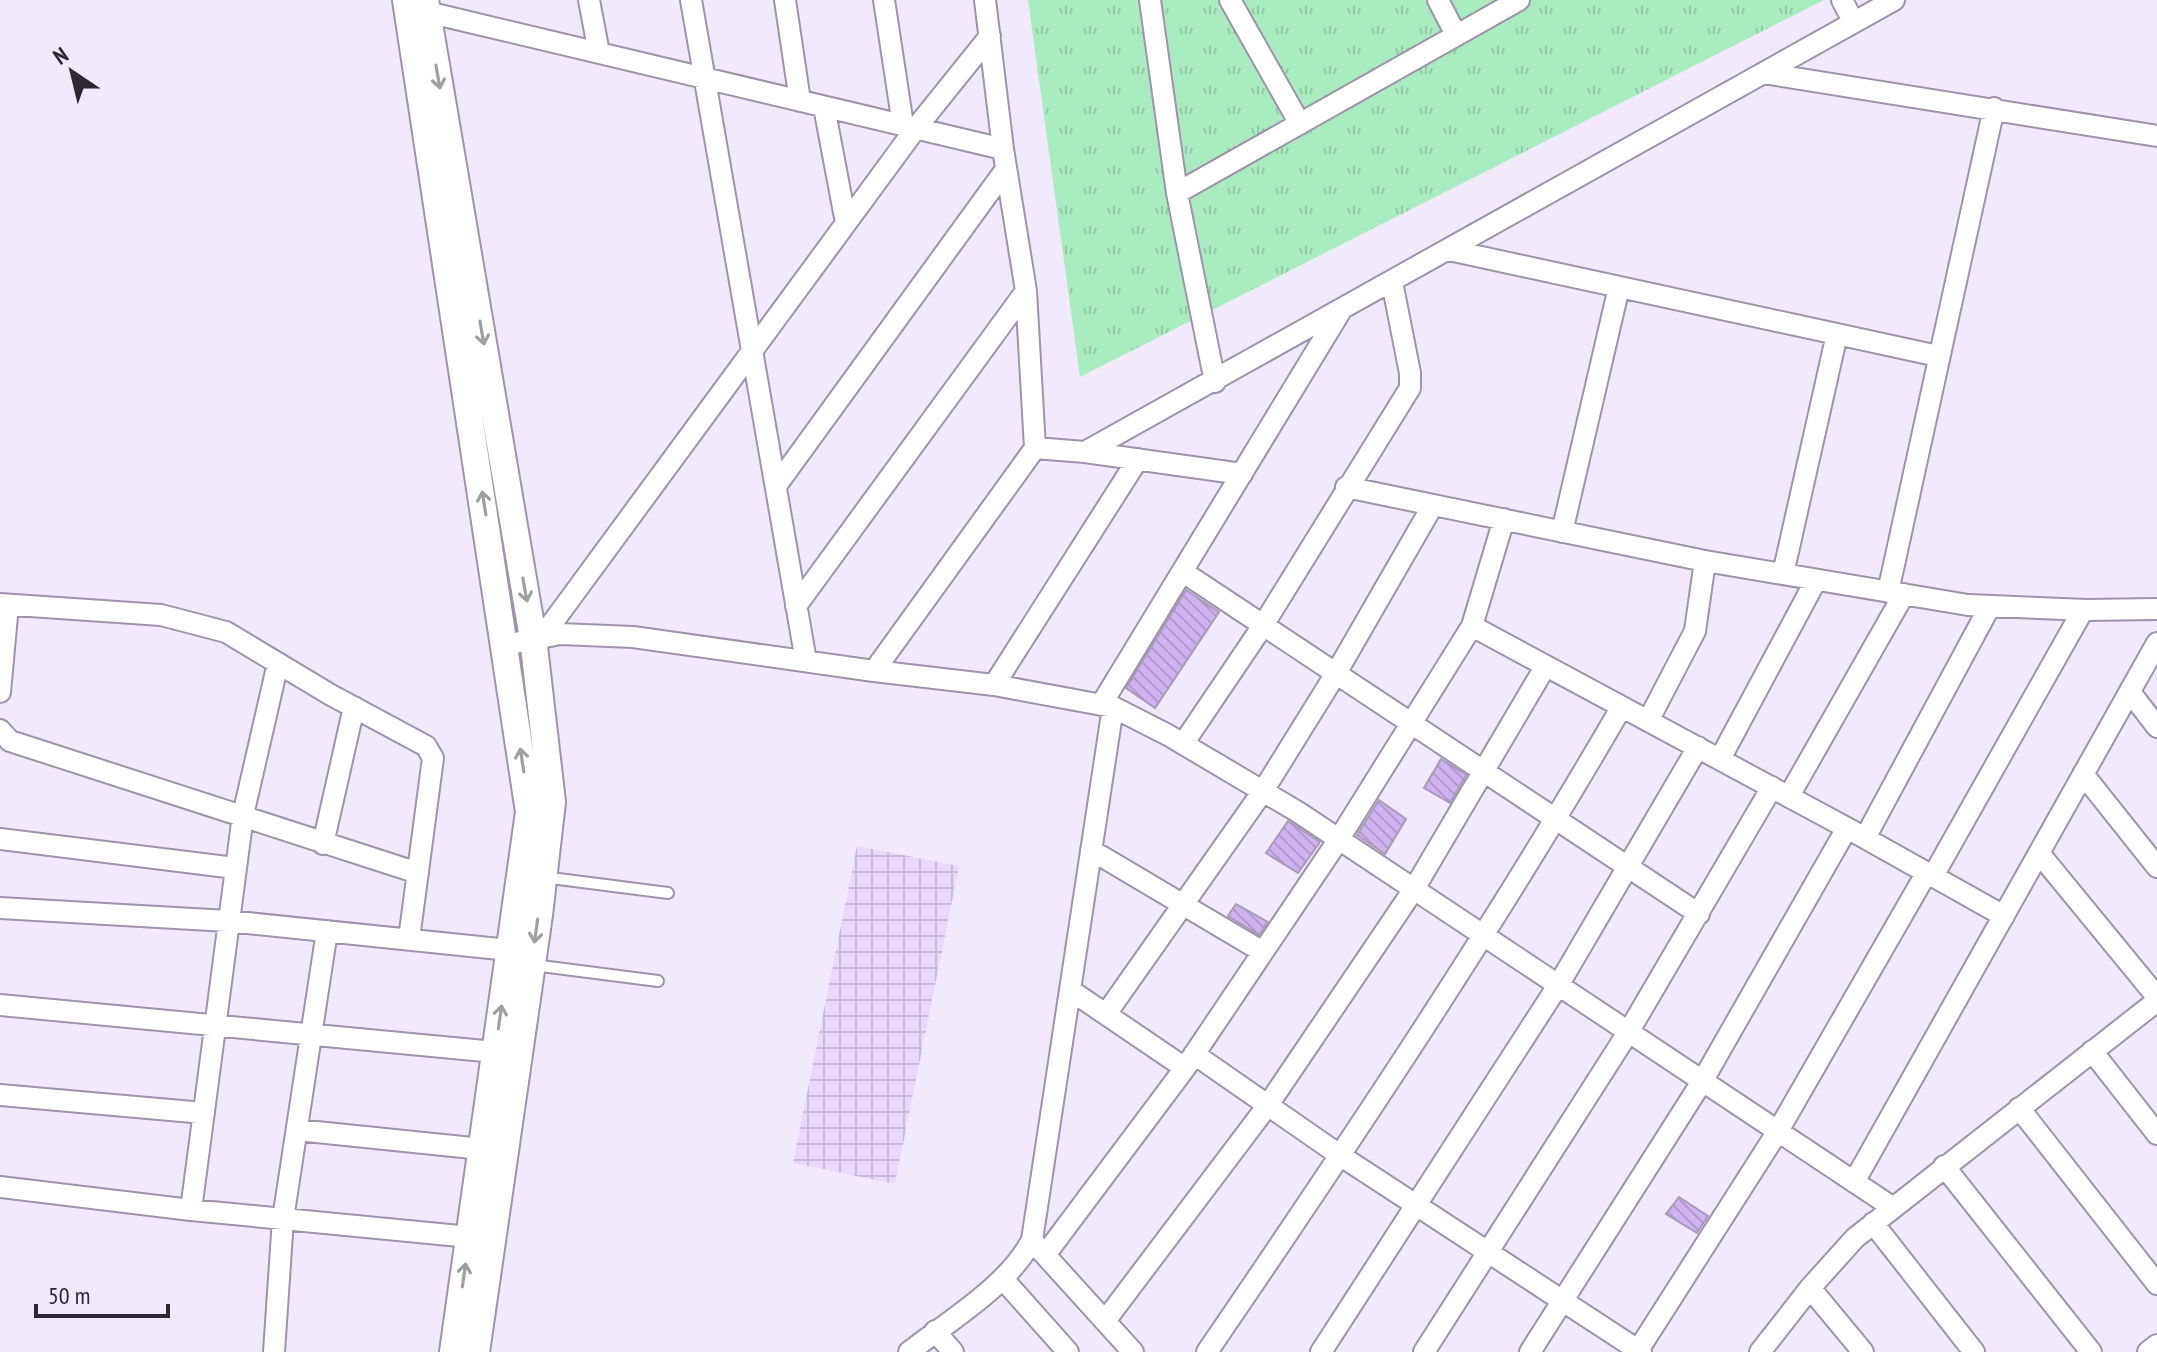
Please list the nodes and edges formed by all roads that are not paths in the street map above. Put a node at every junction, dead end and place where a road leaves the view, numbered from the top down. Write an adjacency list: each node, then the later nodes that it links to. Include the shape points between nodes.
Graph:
1 (589, 0): 16 (street)
2 (691, 0): 18 (street)
3 (785, 0): 19 (street)
4 (884, 0): 23 (street)
5 (985, 0): 15 (street)
6 (1150, 0): 26 (street)
7 (1230, 0): 22 (street)
8 (1438, 0): 14 (street)
9 (1519, 0): 14 (street)
10 (1842, 0): 13 (street)
11 (1894, 0): 13 (street)
12 (419, 4): 16 (street); 58 (street, one-way to 58); 60 (street, one-way to 12)
13 (1853, 21): 17 (street)
14 (1456, 35): 22 (street)
15 (990, 36): 23 (street); 25 (street)
16 (599, 53): 18 (street)
17 (1763, 73): 21 (street); 28 (street)
18 (706, 78): 19 (street); 34 (street)
19 (800, 101): 20 (street)
20 (824, 107): 23 (street); 27 (street)
21 (1994, 108): 24 (street); 35 (street)
22 (1300, 124): 26 (street)
23 (909, 127): 25 (street); 27 (street)
24 (2157, 136)
25 (1004, 159): 31 (street); 41 (street)
26 (1177, 193): 36 (street)
27 (846, 223): 34 (street)
28 (1449, 250): 29 (street); 30 (street)
29 (1392, 282): 32 (street); 42 (street, via 1410,388)
30 (1619, 287): 33 (street); 45 (street)
31 (1026, 291): 37 (street); 52 (street)
32 (1342, 310): 36 (street); 40 (street)
33 (1837, 334): 35 (street); 48 (street)
34 (753, 350): 41 (street); 58 (street)
35 (1938, 356): 50 (street)
36 (1215, 382): 38 (street)
37 (1035, 448): 38 (street); 64 (street)
38 (1085, 452): 39 (street)
39 (1138, 459): 40 (street); 66 (street)
40 (1242, 474): 47 (street)
41 (776, 486): 52 (street)
42 (1346, 487): 43 (street); 57 (street)
43 (1433, 505): 44 (street); 65 (street)
44 (1504, 519): 45 (street); 56 (street)
45 (1562, 532): 46 (street)
46 (1705, 561): 48 (street); 72 (street, via 1695,631)
47 (1183, 572): 57 (street); 69 (street)
48 (1783, 574): 49 (street)
49 (1816, 580): 50 (street); 78 (street)
50 (1896, 593): 53 (street); 82 (street)
51 (4, 604): 62 (street, via 161,615 226,632); 67 (street)
52 (796, 606): 61 (street)
53 (1990, 606): 55 (street); 85 (street)
54 (2157, 609): 55 (street)
55 (2083, 610): 95 (street)
56 (1472, 626): 63 (street); 73 (street)
57 (1262, 627): 65 (street); 76 (street)
58 (538, 638): 60 (street); 61 (street, via 633,637); 96 (street, via 552,802)
59 (2157, 643): 68 (street)
60 (505, 645): 107 (street, one-way to 60, via 529,812)
61 (806, 661): 64 (street)
62 (278, 663): 70 (street); 83 (street)
63 (1545, 667): 71 (street); 79 (street)
64 (874, 671): 66 (street)
65 (1335, 675): 73 (street); 81 (street)
66 (994, 685): 69 (street)
67 (0, 692)
68 (2130, 692): 74 (street); 80 (street)
69 (1107, 706): 76 (street); 89 (street)
70 (354, 707): 88 (street); 94 (street, via 431,751)
71 (1621, 708): 72 (street); 84 (street)
72 (1648, 721): 77 (street)
73 (1409, 723): 79 (street); 87 (street)
74 (2157, 727)
75 (0, 730): 83 (street, via 10,741)
76 (1183, 744): 81 (street)
77 (1698, 747): 78 (street); 93 (street)
78 (1720, 759): 82 (street)
79 (1484, 773): 84 (street); 97 (street)
80 (2083, 774): 90 (street); 91 (street)
81 (1263, 791): 87 (street); 99 (street)
82 (1780, 792): 85 (street); 101 (street)
83 (243, 815): 88 (street); 92 (street)
84 (1556, 820): 93 (street); 105 (street)
85 (1856, 833): 95 (street); 122 (street)
86 (0, 839): 92 (street)
87 (1339, 839): 97 (street); 108 (street)
88 (323, 844): 94 (street)
89 (1091, 850): 99 (street); 112 (street)
90 (2039, 853): 102 (street); 113 (street)
91 (2157, 867)
92 (235, 868): 103 (street)
93 (1628, 868): 101 (street); 111 (street)
94 (418, 873): 106 (street)
95 (1930, 874): 102 (street); 128 (street)
96 (543, 877): 98 (lane); 109 (street, one-way to 109)
97 (1414, 889): 105 (street); 124 (street)
98 (668, 893)
99 (1184, 905): 108 (street); 115 (street)
100 (0, 908): 103 (street)
101 (1699, 914): 117 (street)
102 (2004, 916): 133 (street)
103 (228, 921): 104 (street); 116 (street)
104 (327, 931): 106 (street); 118 (street)
105 (1484, 934): 111 (street); 131 (street)
106 (409, 939): 107 (street)
107 (509, 950): 120 (street, one-way to 107)
108 (1263, 952): 121 (street)
109 (532, 965): 110 (lane); 153 (street)
110 (658, 981)
111 (1559, 984): 117 (street); 135 (street)
112 (1070, 990): 115 (street); 141 (street)
113 (2157, 999): 119 (street)
114 (0, 1005): 116 (street)
115 (1106, 1014): 121 (street)
116 (216, 1025): 118 (street); 126 (street)
117 (1629, 1031): 122 (street); 142 (street)
118 (311, 1034): 120 (street); 127 (street)
119 (2092, 1051): 125 (street); 129 (street)
120 (495, 1052): 130 (street)
121 (1189, 1061): 124 (street); 141 (street)
122 (1703, 1080): 128 (street); 146 (street)
123 (0, 1095): 126 (street)
124 (1268, 1105): 131 (street); 147 (street)
125 (2019, 1108): 132 (street); 144 (street)
126 (204, 1113): 137 (street)
127 (297, 1130): 130 (street); 138 (street)
128 (1778, 1131): 133 (street); 150 (street)
129 (2157, 1134)
130 (482, 1149): 140 (street)
131 (1341, 1156): 135 (street); 158 (street)
132 (1944, 1166): 136 (street); 165 (street)
133 (1854, 1182): 136 (street)
134 (0, 1187): 137 (street)
135 (1418, 1204): 142 (street); 159 (street)
136 (1892, 1207): 139 (street)
137 (191, 1210): 138 (street)
138 (283, 1219): 140 (street); 151 (street)
139 (1873, 1223): 145 (street); 164 (street)
140 (470, 1237): 152 (street, one-way to 140)
141 (1039, 1247): 143 (street); 147 (street)
142 (1488, 1250): 146 (street); 160 (street)
143 (1003, 1279): 148 (street); 156 (street)
144 (2157, 1284)
145 (1810, 1288): 162 (street); 163 (street)
146 (1563, 1300): 150 (street); 161 (street)
147 (1105, 1321): 157 (street)
148 (935, 1331): 154 (street); 155 (street)
149 (2157, 1345): 166 (street)
150 (1638, 1351)
151 (274, 1352)
152 (453, 1352)
153 (476, 1352)
154 (909, 1352)
155 (953, 1352)
156 (1068, 1352)
157 (1133, 1352)
158 (1207, 1352)
159 (1321, 1352)
160 (1424, 1352)
161 (1530, 1352)
162 (1760, 1352)
163 (1863, 1352)
164 (1974, 1352)
165 (2091, 1352)
166 (2148, 1352)

